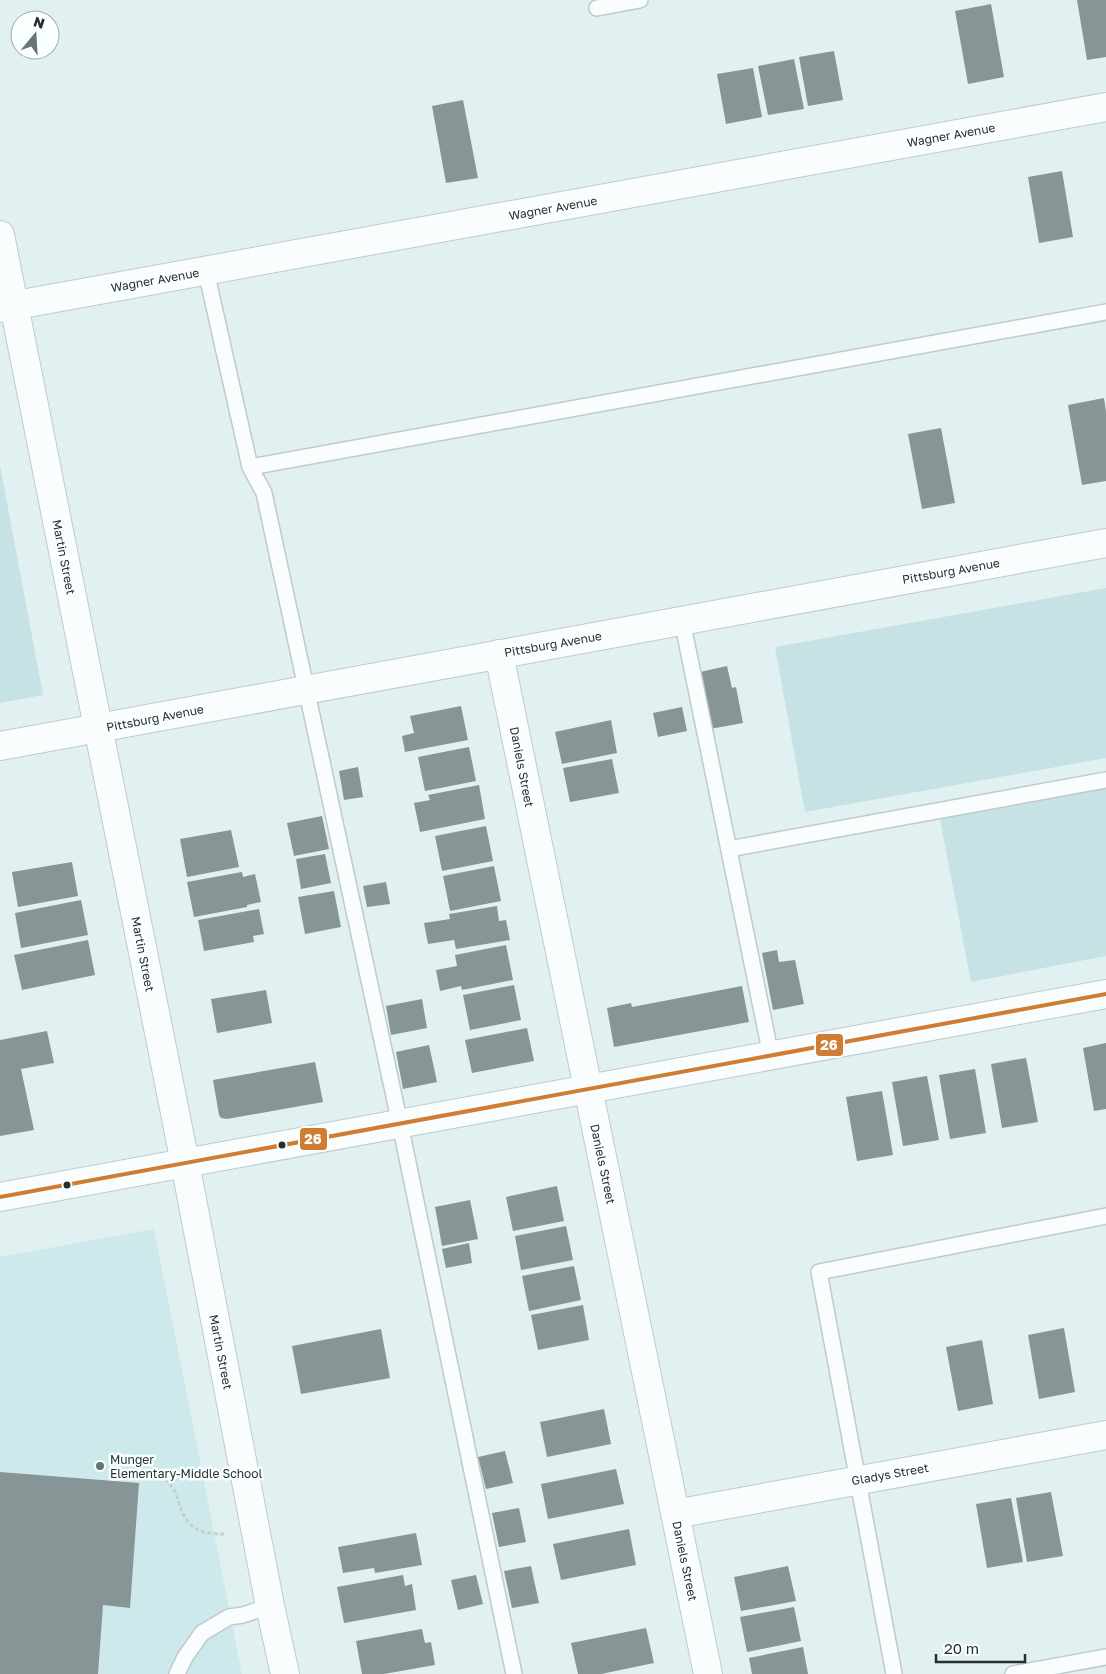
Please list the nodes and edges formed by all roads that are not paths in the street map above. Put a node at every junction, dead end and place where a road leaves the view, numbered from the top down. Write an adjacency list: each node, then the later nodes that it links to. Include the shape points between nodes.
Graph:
1 (640, 0): 2 (lane)
2 (597, 8)
3 (1106, 107): 5 (street, Wagner Avenue)
4 (0, 234): 6 (street, Martin Street)
5 (206, 271): 6 (street, Wagner Avenue); 8 (lane)
6 (7, 307): 13 (street, Martin Street)
7 (1106, 312): 8 (lane)
8 (250, 467): 12 (lane, via 264,493)
9 (1106, 543): 10 (street, Pittsburg Avenue)
10 (682, 620): 11 (street, Pittsburg Avenue); 16 (lane)
11 (499, 654): 12 (street, Pittsburg Avenue); 19 (street, Daniels Street)
12 (307, 689): 13 (street, Pittsburg Avenue); 20 (lane)
13 (99, 728): 14 (street, Pittsburg Avenue); 21 (street, Martin Street)
14 (0, 746)
15 (1106, 780): 16 (lane)
16 (729, 849): 18 (lane)
17 (1106, 994): 18 (street)
18 (771, 1056): 19 (street)
19 (588, 1089): 20 (street); 26 (street, Daniels Street)
20 (400, 1124): 21 (street); 31 (lane)
21 (185, 1163): 22 (street); 27 (street, Martin Street)
22 (0, 1197)
23 (1106, 1216): 25 (lane, via 819,1272)
24 (1106, 1435): 25 (street, Gladys Street)
25 (858, 1480): 26 (street, Gladys Street); 33 (lane)
26 (675, 1514): 32 (street, Daniels Street)
27 (270, 1606): 29 (lane, via 229,1617 202,1633 185,1657); 30 (street, Martin Street)
28 (1106, 1657): 34 (lane)
29 (178, 1674)
30 (285, 1674)
31 (514, 1674)
32 (708, 1674)
33 (894, 1674)
34 (1013, 1674)

